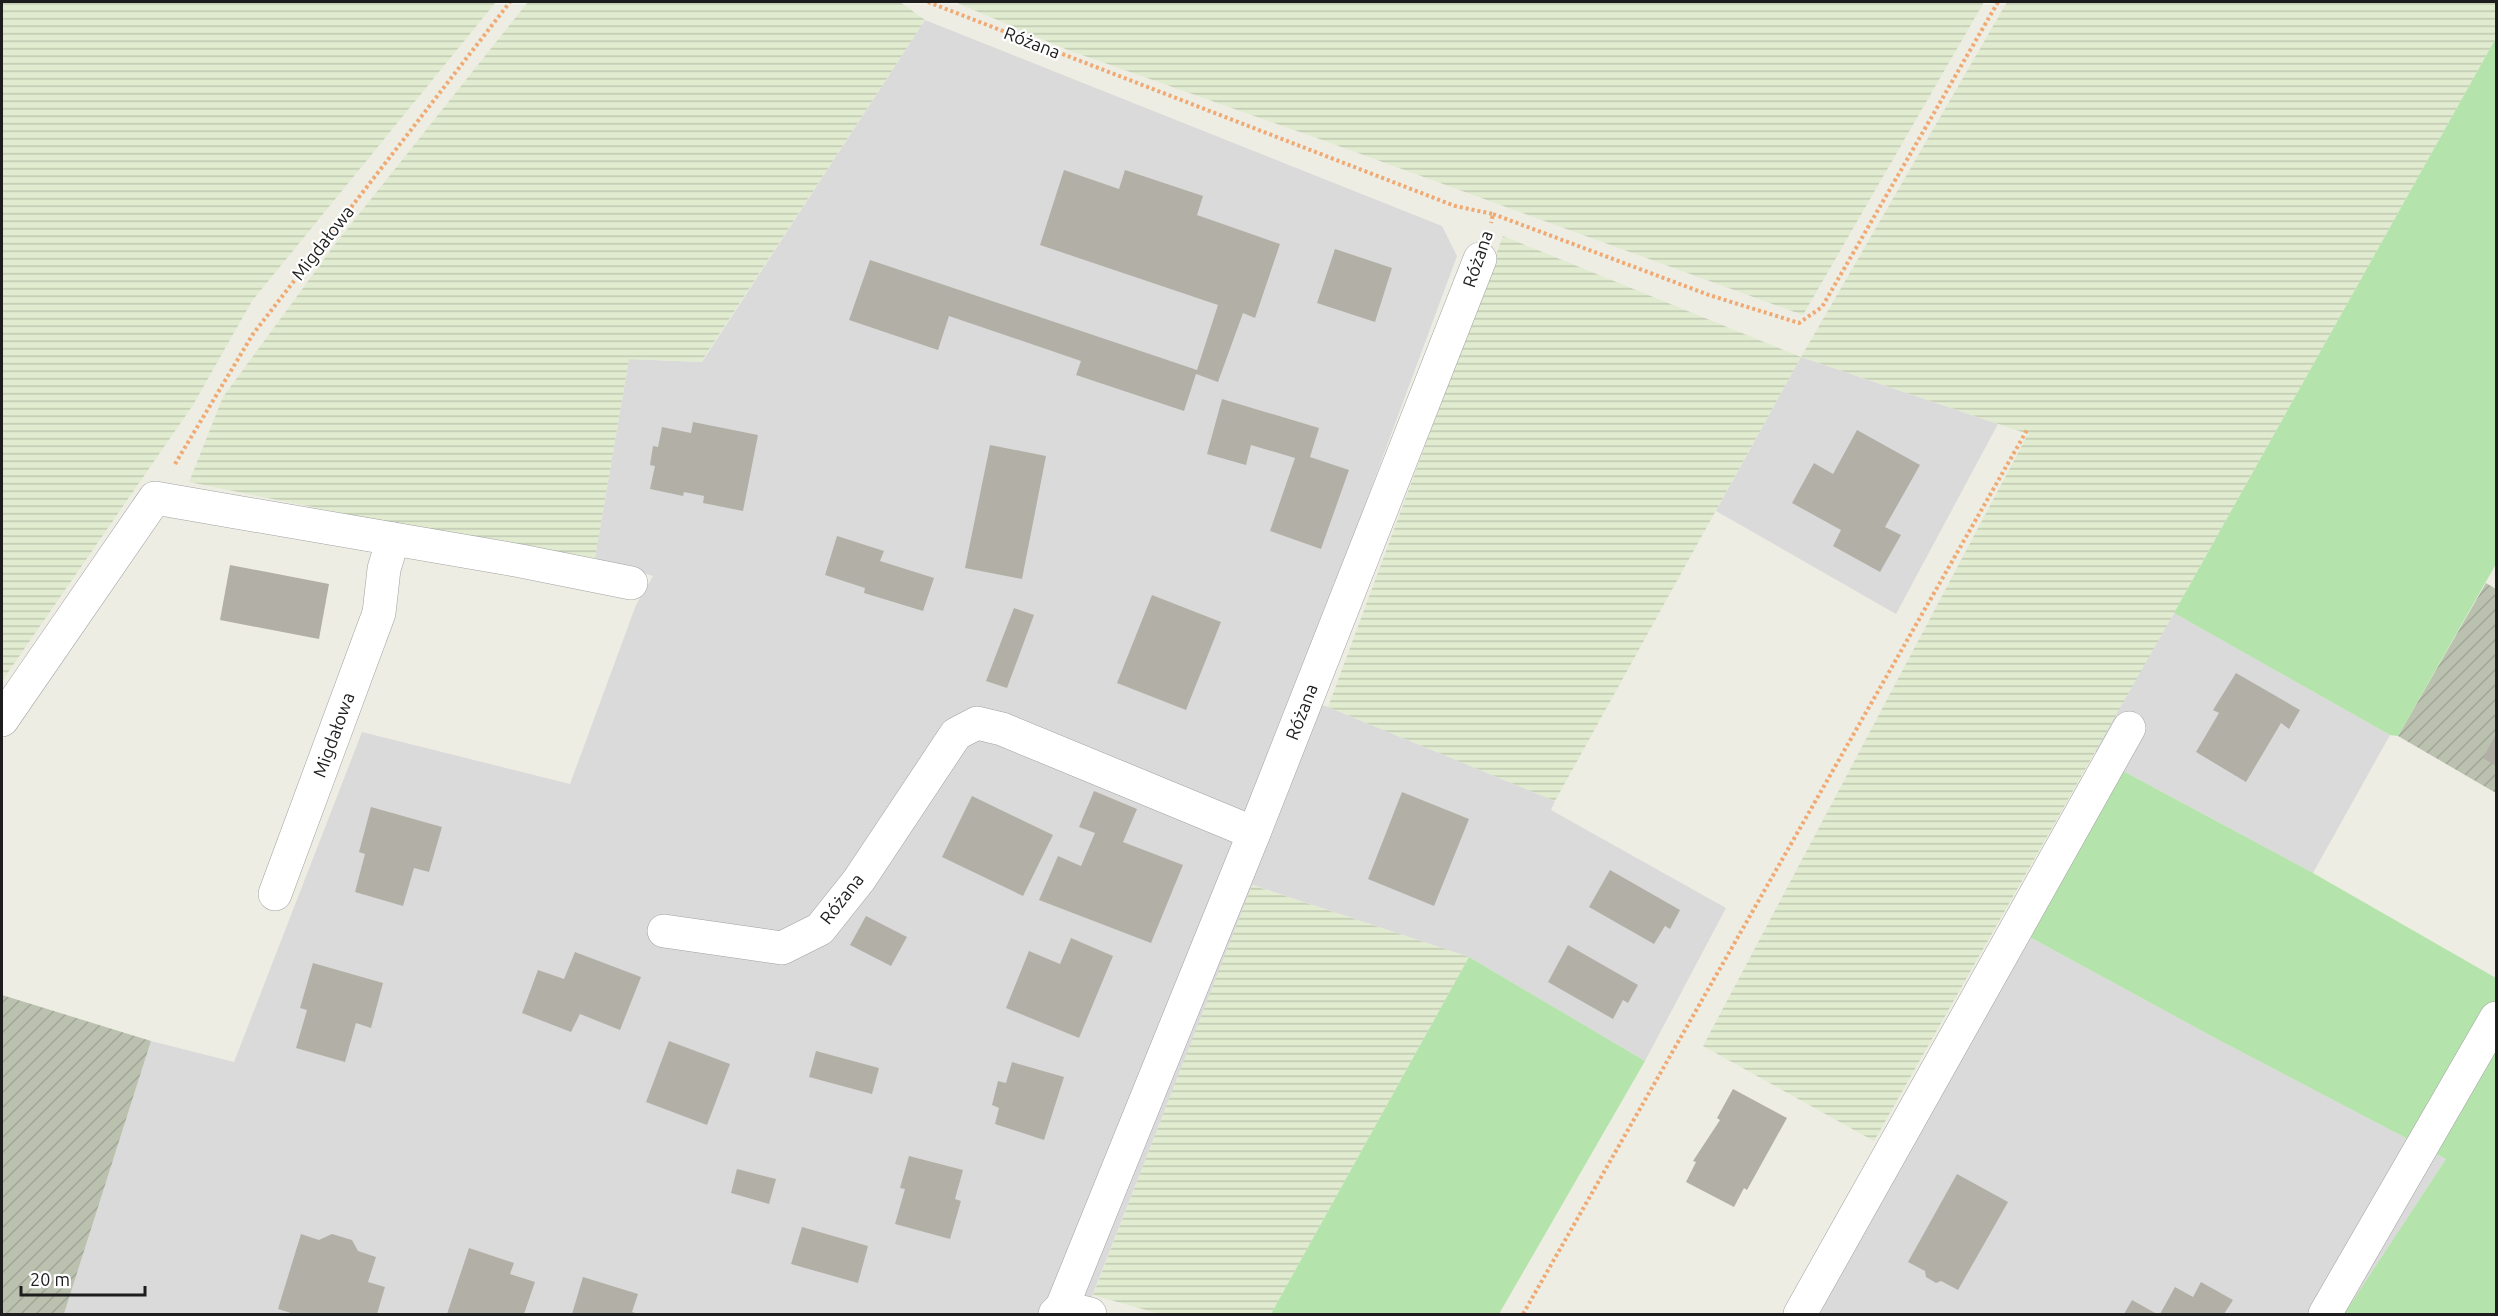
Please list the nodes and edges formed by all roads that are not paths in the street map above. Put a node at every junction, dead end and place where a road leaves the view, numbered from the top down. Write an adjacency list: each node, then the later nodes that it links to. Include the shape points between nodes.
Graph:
1 (1480, 259): 6 (street, Różana)
2 (393, 539): 3 (street); 4 (street, via 155,498); 7 (street, Migdałowa, via 384,569 379,613)
3 (631, 584)
4 (2, 720)
5 (2129, 728): 11 (street)
6 (1254, 833): 8 (street, Różana, via 1002,729 977,723 956,734 859,880 820,929 782,948); 10 (street, Różana)
7 (275, 894)
8 (664, 931)
9 (2496, 1018): 12 (street)
10 (1069, 1312)
11 (1800, 1314)
12 (2325, 1314)

